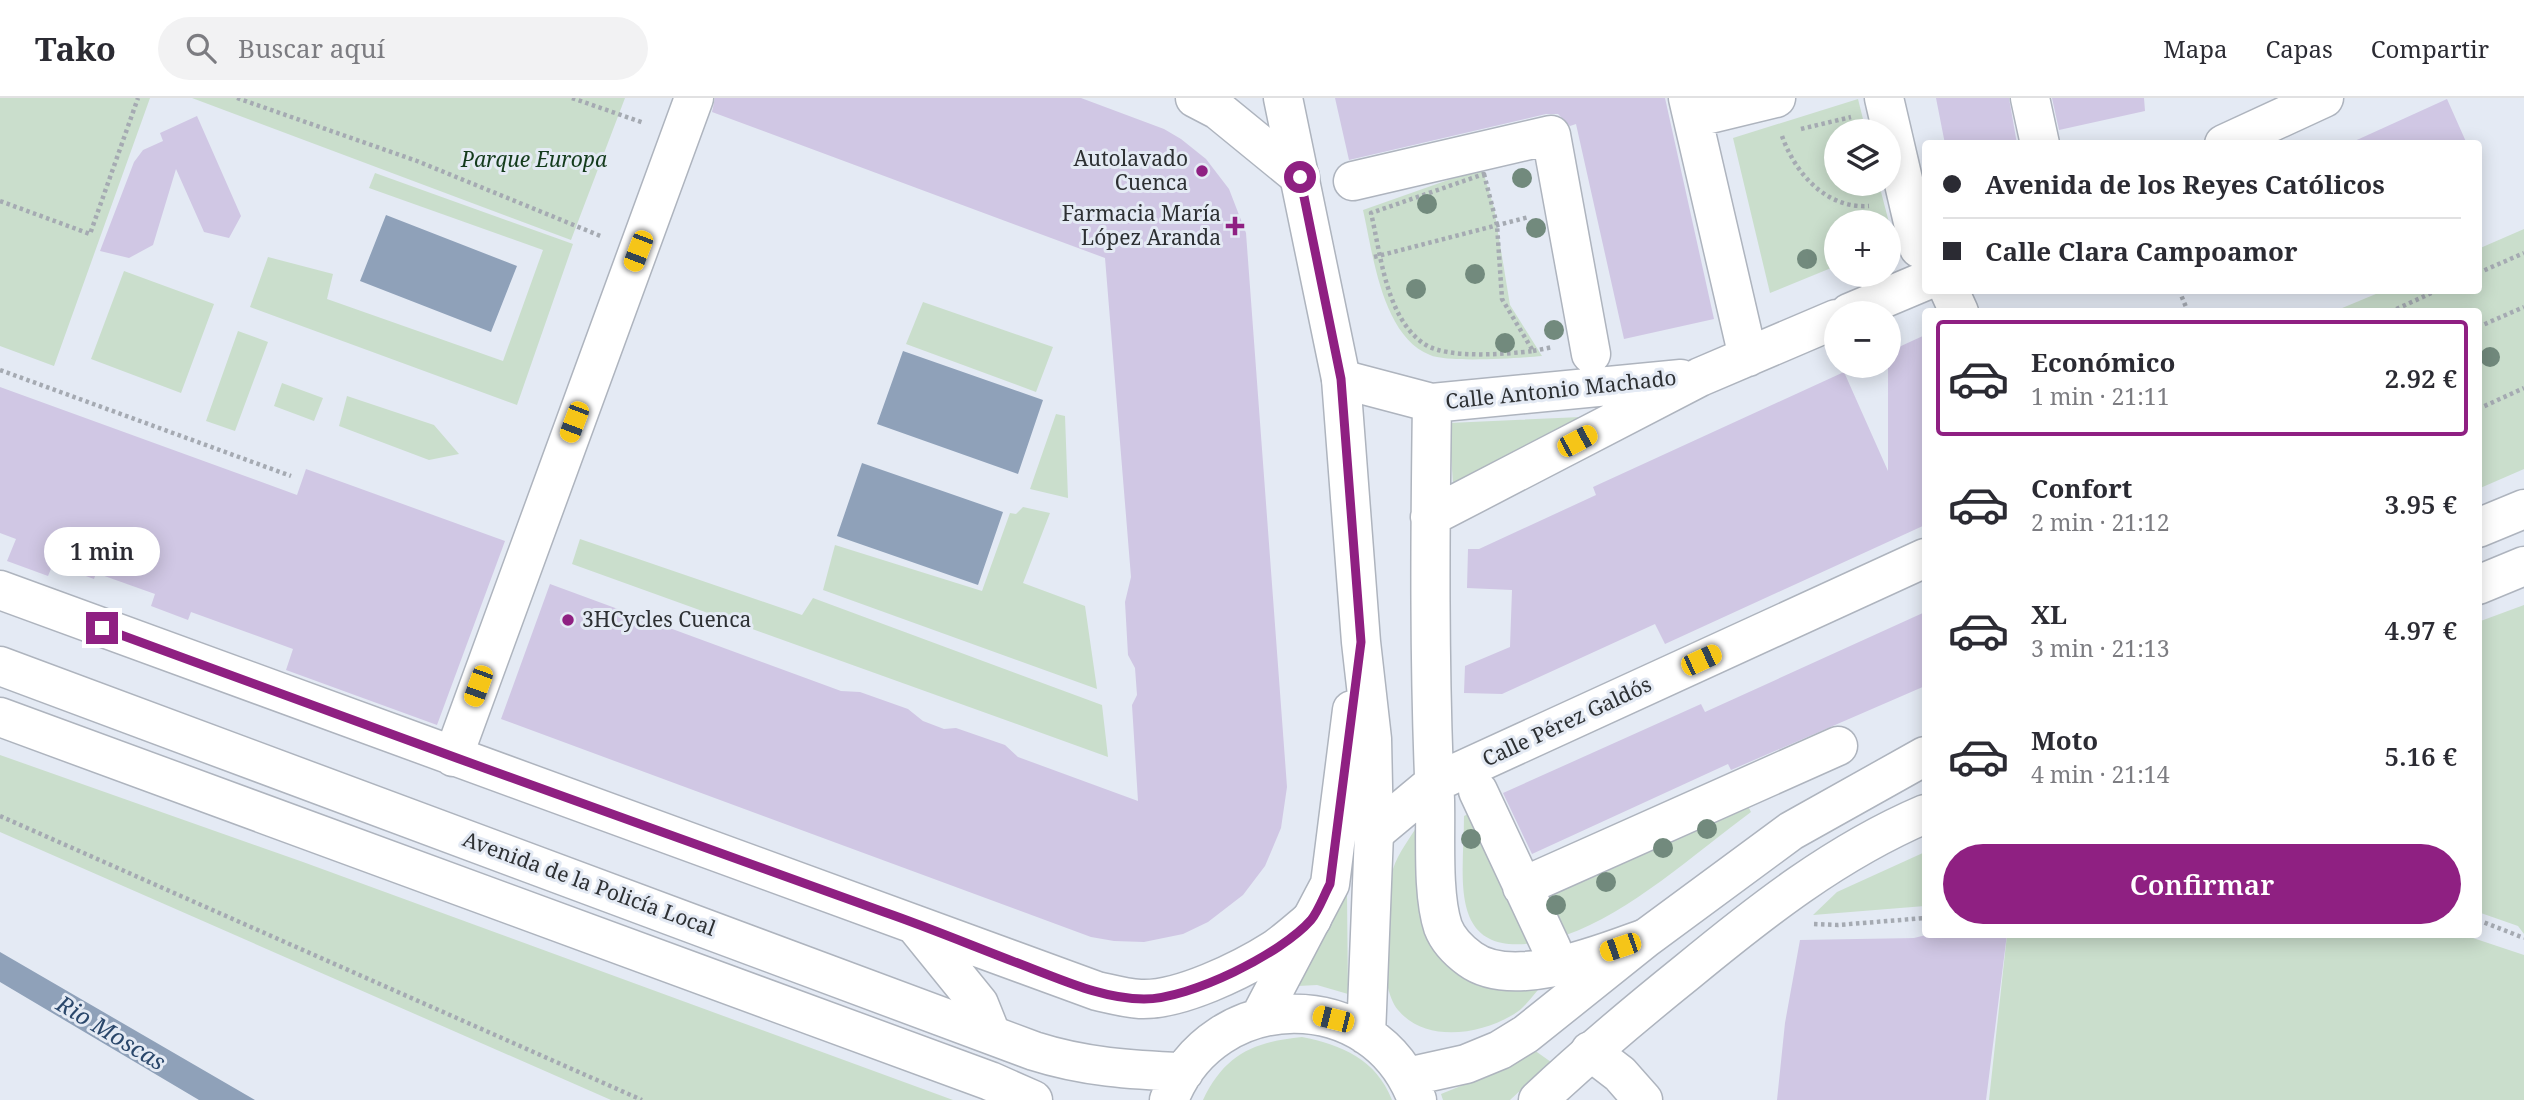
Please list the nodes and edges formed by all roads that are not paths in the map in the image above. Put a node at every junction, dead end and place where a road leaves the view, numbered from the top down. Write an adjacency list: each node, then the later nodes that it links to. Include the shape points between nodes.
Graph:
1 (694, 98): 32 (street)
2 (1195, 98): 11 (street, via 1218,110)
3 (1283, 98): 11 (street)
4 (2030, 98): 9 (street)
5 (2324, 98): 10 (street)
6 (1873, 106): 13 (street)
7 (1690, 108): 8 (street); 17 (street)
8 (1779, 116)
9 (2039, 140)
10 (2233, 140)
11 (1300, 177): 19 (street)
12 (1353, 181): 16 (street, via 1551,135)
13 (1922, 264): 14 (street)
14 (1867, 301)
15 (1824, 324): 17 (street, Calle Antonio Machado)
16 (1591, 354)
17 (1748, 357): 18 (street, Calle Antonio Machado)
18 (1700, 377): 20 (street, Calle Antonio Machado); 22 (street, Calle Antonio Machado)
19 (1341, 379): 20 (street, Calle Antonio Machado); 28 (street)
20 (1432, 403): 22 (street)
21 (2524, 509): 23 (street)
22 (1430, 517): 34 (street)
23 (2482, 526)
24 (1922, 559): 34 (street, Calle Pérez Galdós)
25 (2524, 566): 26 (street)
26 (2482, 583)
27 (0, 590): 32 (street)
28 (1361, 642): 37 (street, via 1372,739); 39 (street, via 1330,884)
29 (0, 666): 44 (street, Avenida de la Policía Local)
30 (0, 717): 49 (street)
31 (1838, 746): 38 (street)
32 (453, 757): 40 (street)
33 (1922, 758): 41 (street, via 1791,831)
34 (1434, 783): 37 (street, Calle Pérez Galdós); 41 (street, via 1441,916 1448,937 1472,961 1493,969 1543,969)
35 (1478, 791): 38 (street)
36 (1922, 815): 46 (street, via 1814,874 1742,926)
37 (1374, 833): 45 (street)
38 (1522, 887): 42 (street)
39 (1312, 919): 40 (street, via 1247,965 1155,999 1077,986); 43 (street)
40 (912, 922): 44 (street, via 979,1004)
41 (1646, 938): 48 (street, via 1558,1010 1500,1049)
42 (1552, 949)
43 (1260, 1017): 45 (street, via 1315,1015); 47 (street, via 1217,1038 1194,1059)
44 (991, 1034): 47 (street, Avenida de la Policía Local, via 1068,1062)
45 (1366, 1035): 48 (street, via 1385,1049)
46 (1590, 1051): 50 (street); 51 (street)
47 (1177, 1086)
48 (1412, 1088)
49 (1033, 1100)
50 (1538, 1100)
51 (1643, 1100)

